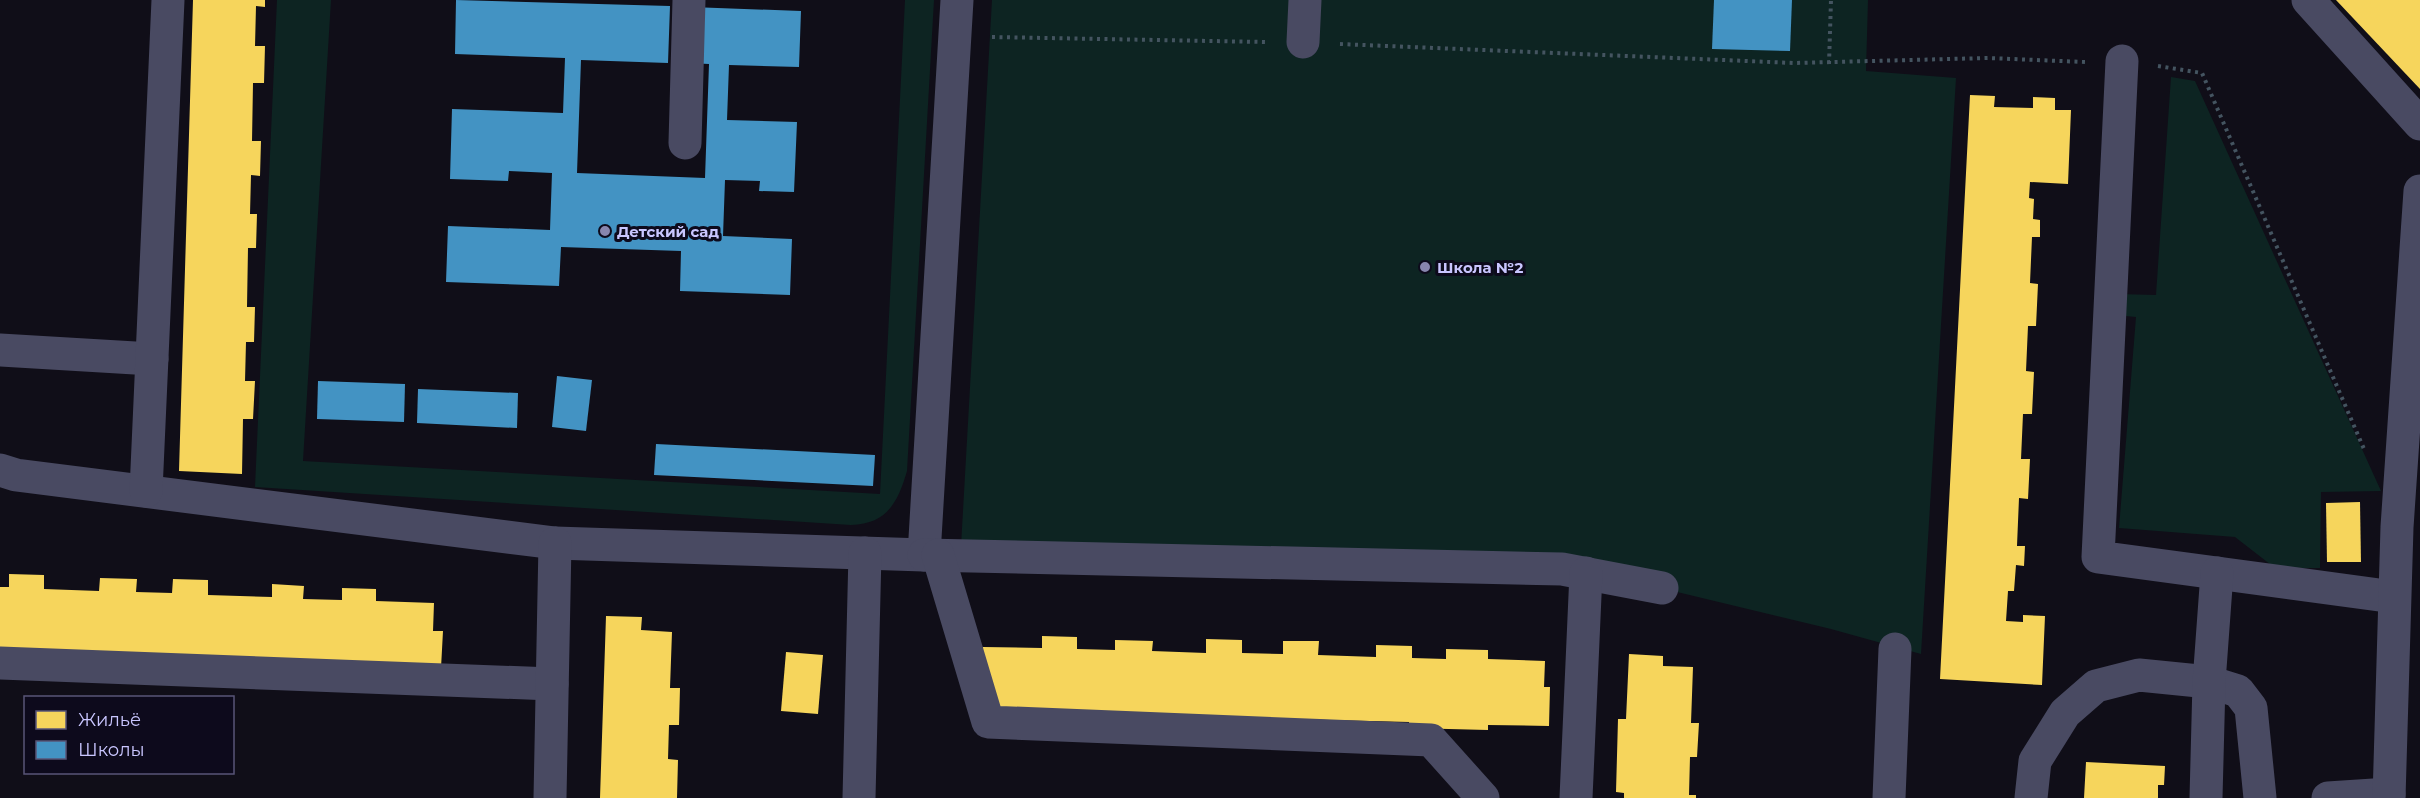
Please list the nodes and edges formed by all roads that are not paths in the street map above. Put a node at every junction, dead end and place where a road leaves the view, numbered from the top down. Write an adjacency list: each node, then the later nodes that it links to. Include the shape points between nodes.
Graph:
1 (168, 0): 12 (lane)
2 (689, 0): 9 (lane)
3 (957, 0): 17 (lane)
4 (1305, 0): 6 (lane)
5 (2308, 0): 8 (lane)
6 (1303, 42)
7 (2122, 61): 20 (lane, via 2098,557)
8 (2420, 124)
9 (685, 143)
10 (2420, 191): 18 (lane)
11 (0, 350): 12 (lane)
12 (152, 360): 14 (lane)
13 (0, 470): 14 (lane)
14 (146, 491): 15 (lane)
15 (555, 543): 16 (lane); 26 (lane)
16 (865, 553): 17 (lane); 29 (lane)
17 (931, 555): 19 (lane, via 1562,569); 30 (lane, via 988,722 1431,740)
18 (2408, 557): 22 (lane)
19 (1586, 573): 21 (lane); 31 (lane)
20 (2217, 573): 22 (lane); 25 (lane)
21 (1662, 588)
22 (2394, 597): 27 (lane)
23 (1895, 649): 32 (lane)
24 (0, 663): 26 (lane)
25 (2209, 682): 33 (lane, via 2139,675 2096,686 2065,713 2035,761); 34 (lane); 35 (lane, via 2238,691 2251,708)
26 (552, 684): 28 (lane)
27 (2389, 796): 36 (lane)
28 (550, 798)
29 (859, 798)
30 (1483, 798)
31 (1576, 798)
32 (1889, 798)
33 (2031, 798)
34 (2206, 798)
35 (2260, 798)
36 (2328, 798)

